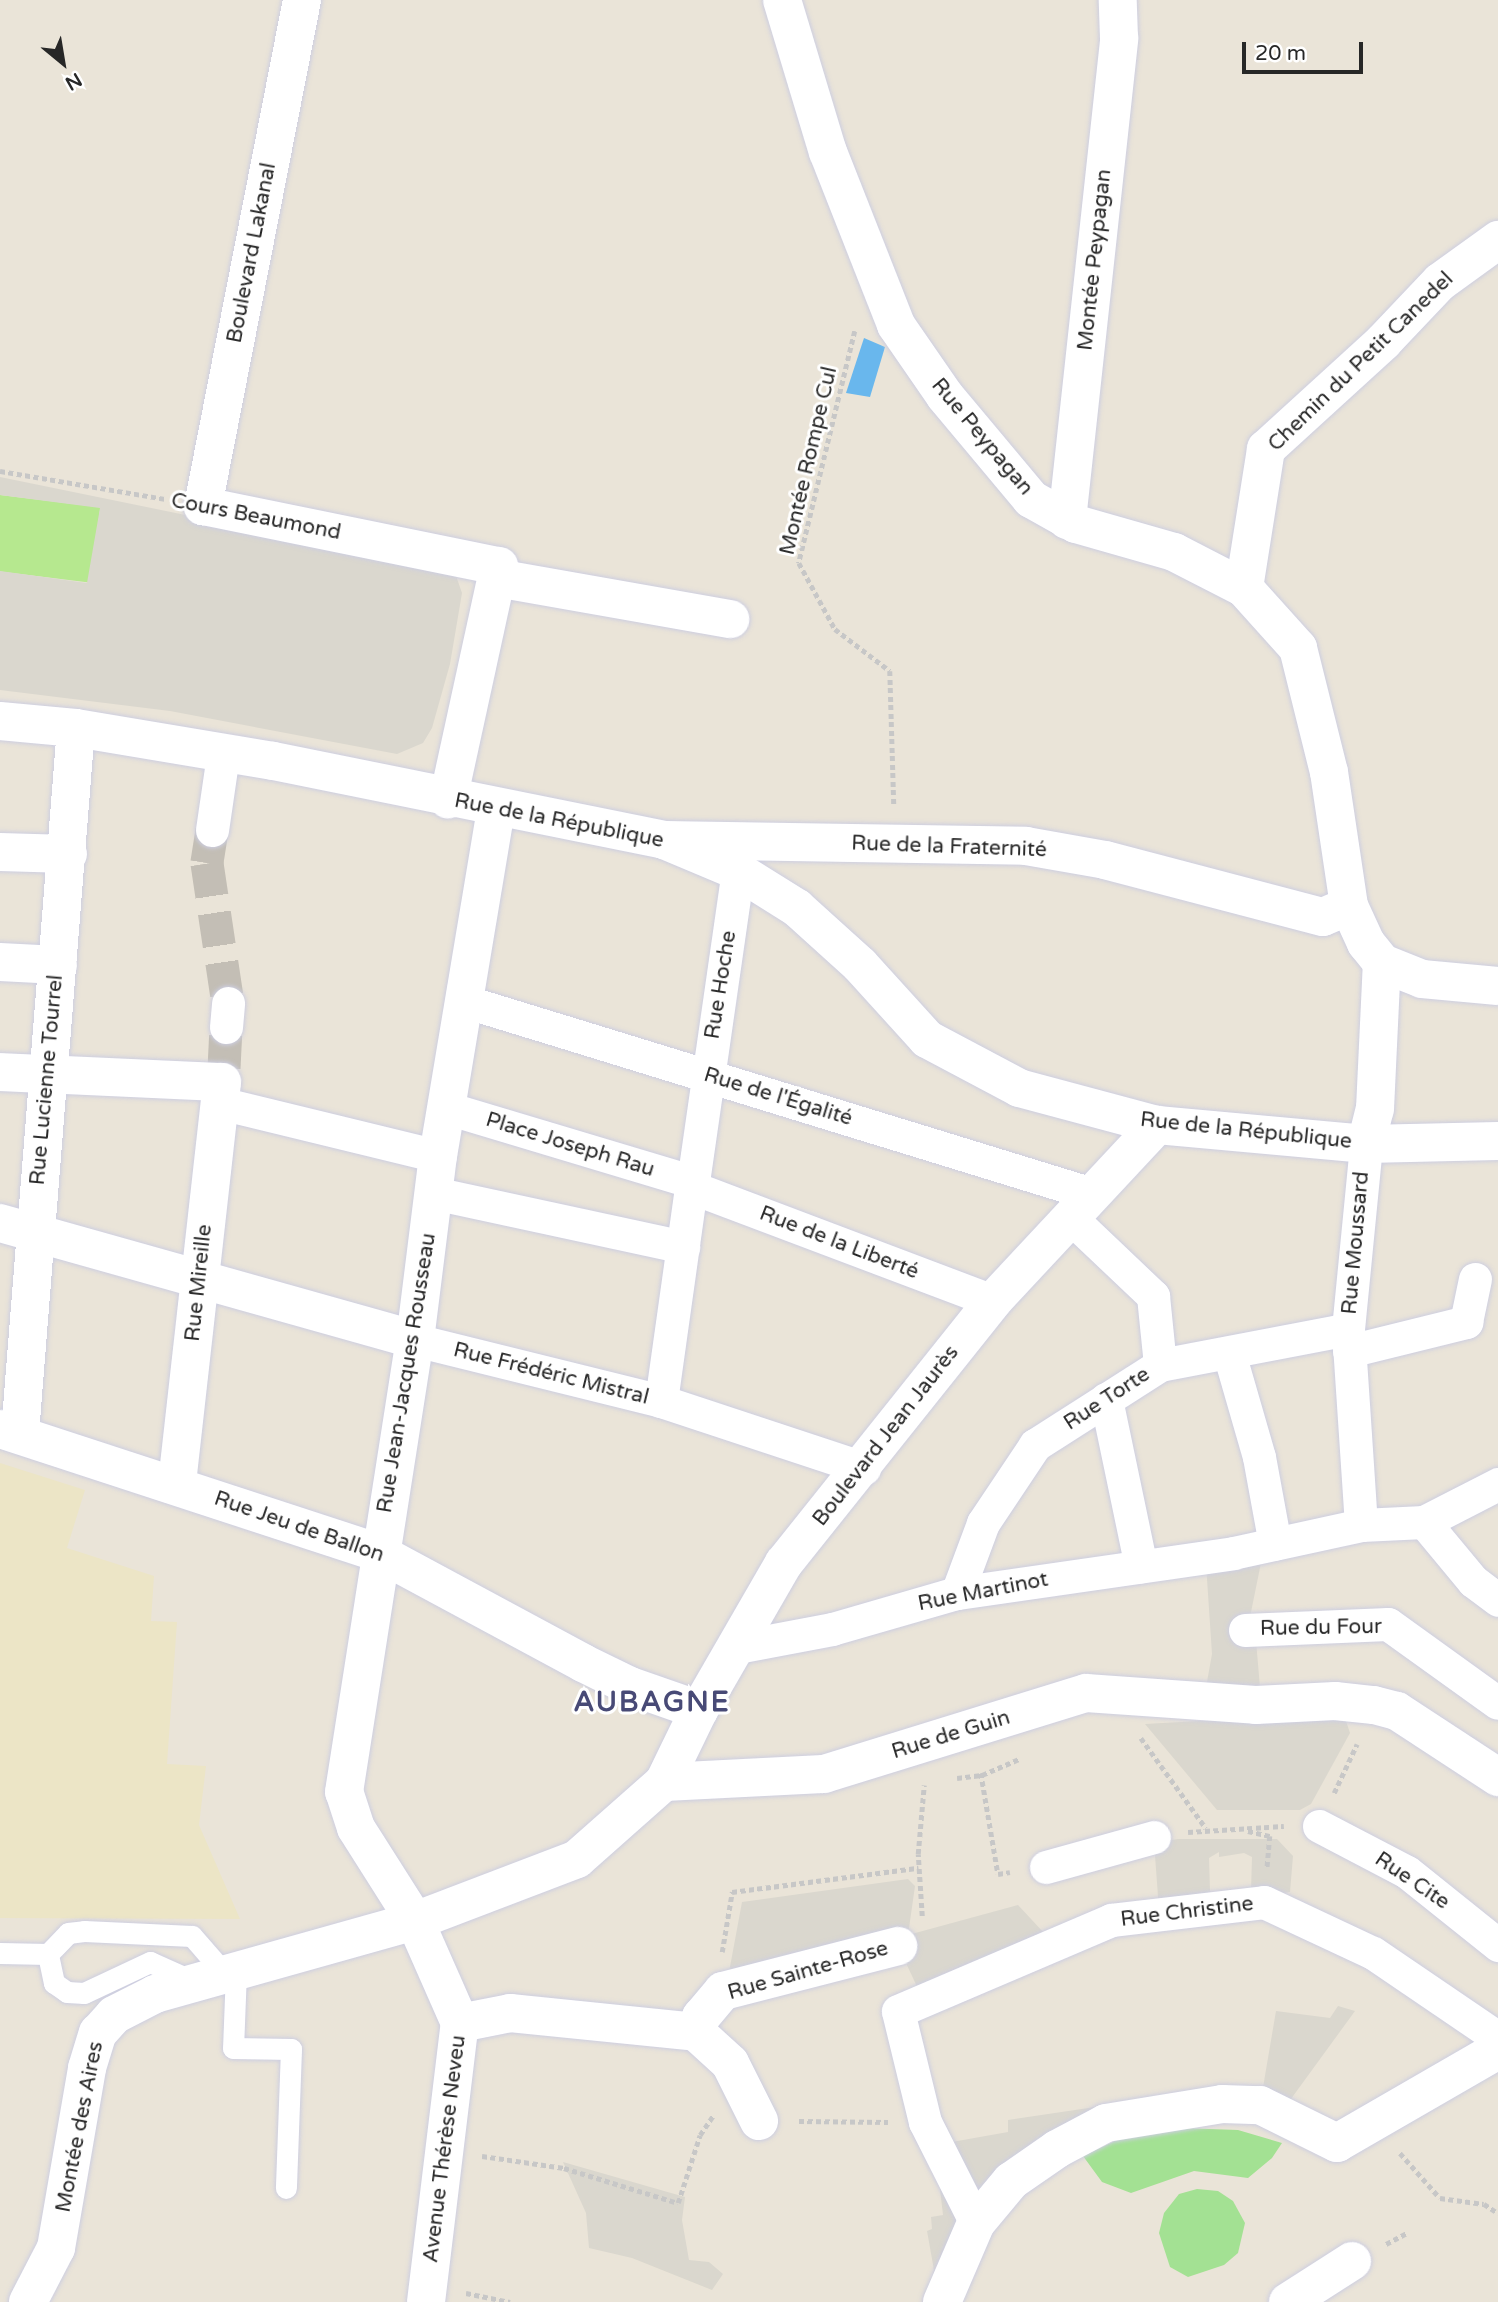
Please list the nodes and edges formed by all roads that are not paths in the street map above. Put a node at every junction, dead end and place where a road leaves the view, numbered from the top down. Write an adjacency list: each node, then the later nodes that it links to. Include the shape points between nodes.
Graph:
1 (302, 0): 5 (street, Boulevard Lakanal)
2 (782, 0): 6 (street, Rue Peypagan, via 828,152 896,326 945,396 1031,499)
3 (1118, 0): 6 (street, Montée Peypagan, via 1119,38)
4 (1498, 240): 8 (street, Chemin du Petit Canedel, via 1440,282 1383,342 1266,449)
5 (203, 506): 7 (street, Cours Beaumond, via 499,566)
6 (1067, 520): 8 (street, Rue Peypagan, via 1174,552)
7 (497, 578): 9 (street, Cours Beaumond); 13 (street)
8 (1244, 588): 20 (street, Rue Peypagan, via 1298,649 1329,772)
9 (730, 619)
10 (0, 721): 11 (street, Rue de la République)
11 (76, 727): 12 (street, Rue de la République); 18 (street, Rue Lucienne Tourrel)
12 (223, 755): 13 (street, Rue de la République); 15 (street)
13 (448, 799): 14 (street, Rue de la République)
14 (496, 809): 16 (street, Rue de la République); 25 (street, Rue Jean-Jacques Rousseau)
15 (212, 831)
16 (664, 840): 19 (street, Rue de la République); 20 (street, Rue de la Fraternité, via 1026,846 1105,860 1323,917)
17 (0, 852): 18 (street)
18 (68, 853): 23 (street, Rue Lucienne Tourrel)
19 (738, 871): 28 (street, Rue Hoche); 31 (street, Rue de la République, via 797,908 860,965 927,1039 1019,1088)
20 (1349, 906): 22 (street, Rue Peypagan, via 1366,943)
21 (0, 962): 23 (street)
22 (1382, 962): 24 (street, via 1422,979); 33 (street, Rue Moussard, via 1375,1109)
23 (58, 965): 27 (street, Rue Lucienne Tourrel)
24 (1498, 986)
25 (464, 1001): 28 (street, Rue de l'Égalité); 30 (street, Rue Jean-Jacques Rousseau)
26 (0, 1072): 27 (street)
27 (48, 1073): 29 (street); 38 (street, Rue Lucienne Tourrel)
28 (707, 1075): 35 (street, Rue Hoche); 37 (street, Rue de l'Égalité)
29 (222, 1084): 34 (street); 41 (street, Rue Mireille)
30 (447, 1108): 34 (street, Rue Jean-Jacques Rousseau); 35 (street, Place Joseph Rau)
31 (1157, 1125): 33 (street, Rue de la République); 37 (street, Boulevard Jean Jaurès)
32 (1498, 1141): 33 (street, Rue de la République)
33 (1366, 1144): 44 (street, Rue Moussard)
34 (438, 1156): 36 (street, Rue Jean-Jacques Rousseau)
35 (692, 1185): 39 (street, Rue Hoche); 42 (street, Rue de la Liberté)
36 (434, 1193): 39 (street); 43 (street, Rue Jean-Jacques Rousseau)
37 (1082, 1207): 42 (street, Boulevard Jean Jaurès); 46 (street, via 1153,1296)
38 (17, 1227): 41 (street, Rue Frédéric Mistral); 49 (street, Rue Lucienne Tourrel)
39 (683, 1247): 48 (street, Rue Hoche)
40 (1475, 1279): 44 (street, Rue Torte, via 1466,1322)
41 (198, 1282): 43 (street, Rue Frédéric Mistral); 51 (street, Rue Mireille)
42 (993, 1301): 50 (street, Boulevard Jean Jaurès)
43 (415, 1340): 48 (street, Rue Frédéric Mistral); 56 (street, Rue Jean-Jacques Rousseau)
44 (1349, 1340): 45 (street, Rue Torte); 54 (street, Rue Moussard)
45 (1229, 1353): 46 (street, Rue Torte); 55 (street, via 1259,1457)
46 (1160, 1365): 47 (street, Rue Torte)
47 (1106, 1399): 57 (street); 58 (street, Rue Torte, via 1035,1445 983,1523)
48 (661, 1401): 50 (street, Rue Frédéric Mistral)
49 (7, 1434): 51 (street, Rue Jeu de Ballon)
50 (864, 1468): 61 (street, Boulevard Jean Jaurès, via 784,1563)
51 (177, 1484): 56 (street, Rue Jeu de Ballon)
52 (1498, 1484): 53 (street)
53 (1423, 1522): 54 (street, Rue Martinot); 59 (street, via 1473,1581)
54 (1362, 1525): 55 (street, Rue Martinot)
55 (1275, 1544): 57 (street, Rue Martinot)
56 (379, 1553): 63 (street, Rue Jeu de Ballon, via 595,1669); 69 (street, Rue Jean-Jacques Rousseau, via 344,1792 356,1828)
57 (1141, 1566): 58 (street, Rue Martinot)
58 (957, 1593): 61 (street, Rue Martinot, via 832,1629)
59 (1498, 1600)
60 (1245, 1630): 62 (street, Rue du Four, via 1388,1624)
61 (737, 1647): 63 (street, Boulevard Jean Jaurès)
62 (1498, 1703)
63 (699, 1710): 65 (street, Boulevard Jean Jaurès)
64 (1498, 1777): 65 (street, Rue de Guin, via 1397,1711 1374,1704 1238,1704 1086,1693 824,1774)
65 (664, 1782): 69 (street, Montée des Aires, via 577,1859)
66 (1320, 1826): 71 (street, Rue Cite, via 1407,1872)
67 (1154, 1837): 68 (street)
68 (1046, 1867)
69 (415, 1921): 74 (street, Montée des Aires); 75 (street, Avenue Thérèse Neveu)
70 (911, 1938): 76 (street, Rue Sainte-Rose, via 723,1992 701,2017)
71 (1498, 1945)
72 (0, 1954): 73 (lane)
73 (48, 1954): 74 (lane, via 68,1933 192,1936); 74 (lane, via 54,1983 67,1992 84,1993 150,1962)
74 (219, 1976): 80 (lane, via 233,2048 290,2049); 83 (street, Montée des Aires, via 155,1994 114,2015 98,2033 87,2068 56,2248)
75 (460, 2024): 76 (street, via 510,2013); 84 (street, Avenue Thérèse Neveu)
76 (696, 2032): 79 (street, via 730,2063)
77 (1498, 2038): 81 (street, Rue Christine, via 1373,1953 1264,1902 1111,1920 898,2011 925,2122)
78 (1498, 2050): 81 (street, via 1336,2143 1260,2105 1222,2104 1106,2123 1057,2149 1011,2182)
79 (759, 2121)
80 (286, 2188)
81 (976, 2224): 85 (street)
82 (1352, 2261): 86 (street)
83 (28, 2302)
84 (426, 2302)
85 (942, 2302)
86 (1288, 2302)

